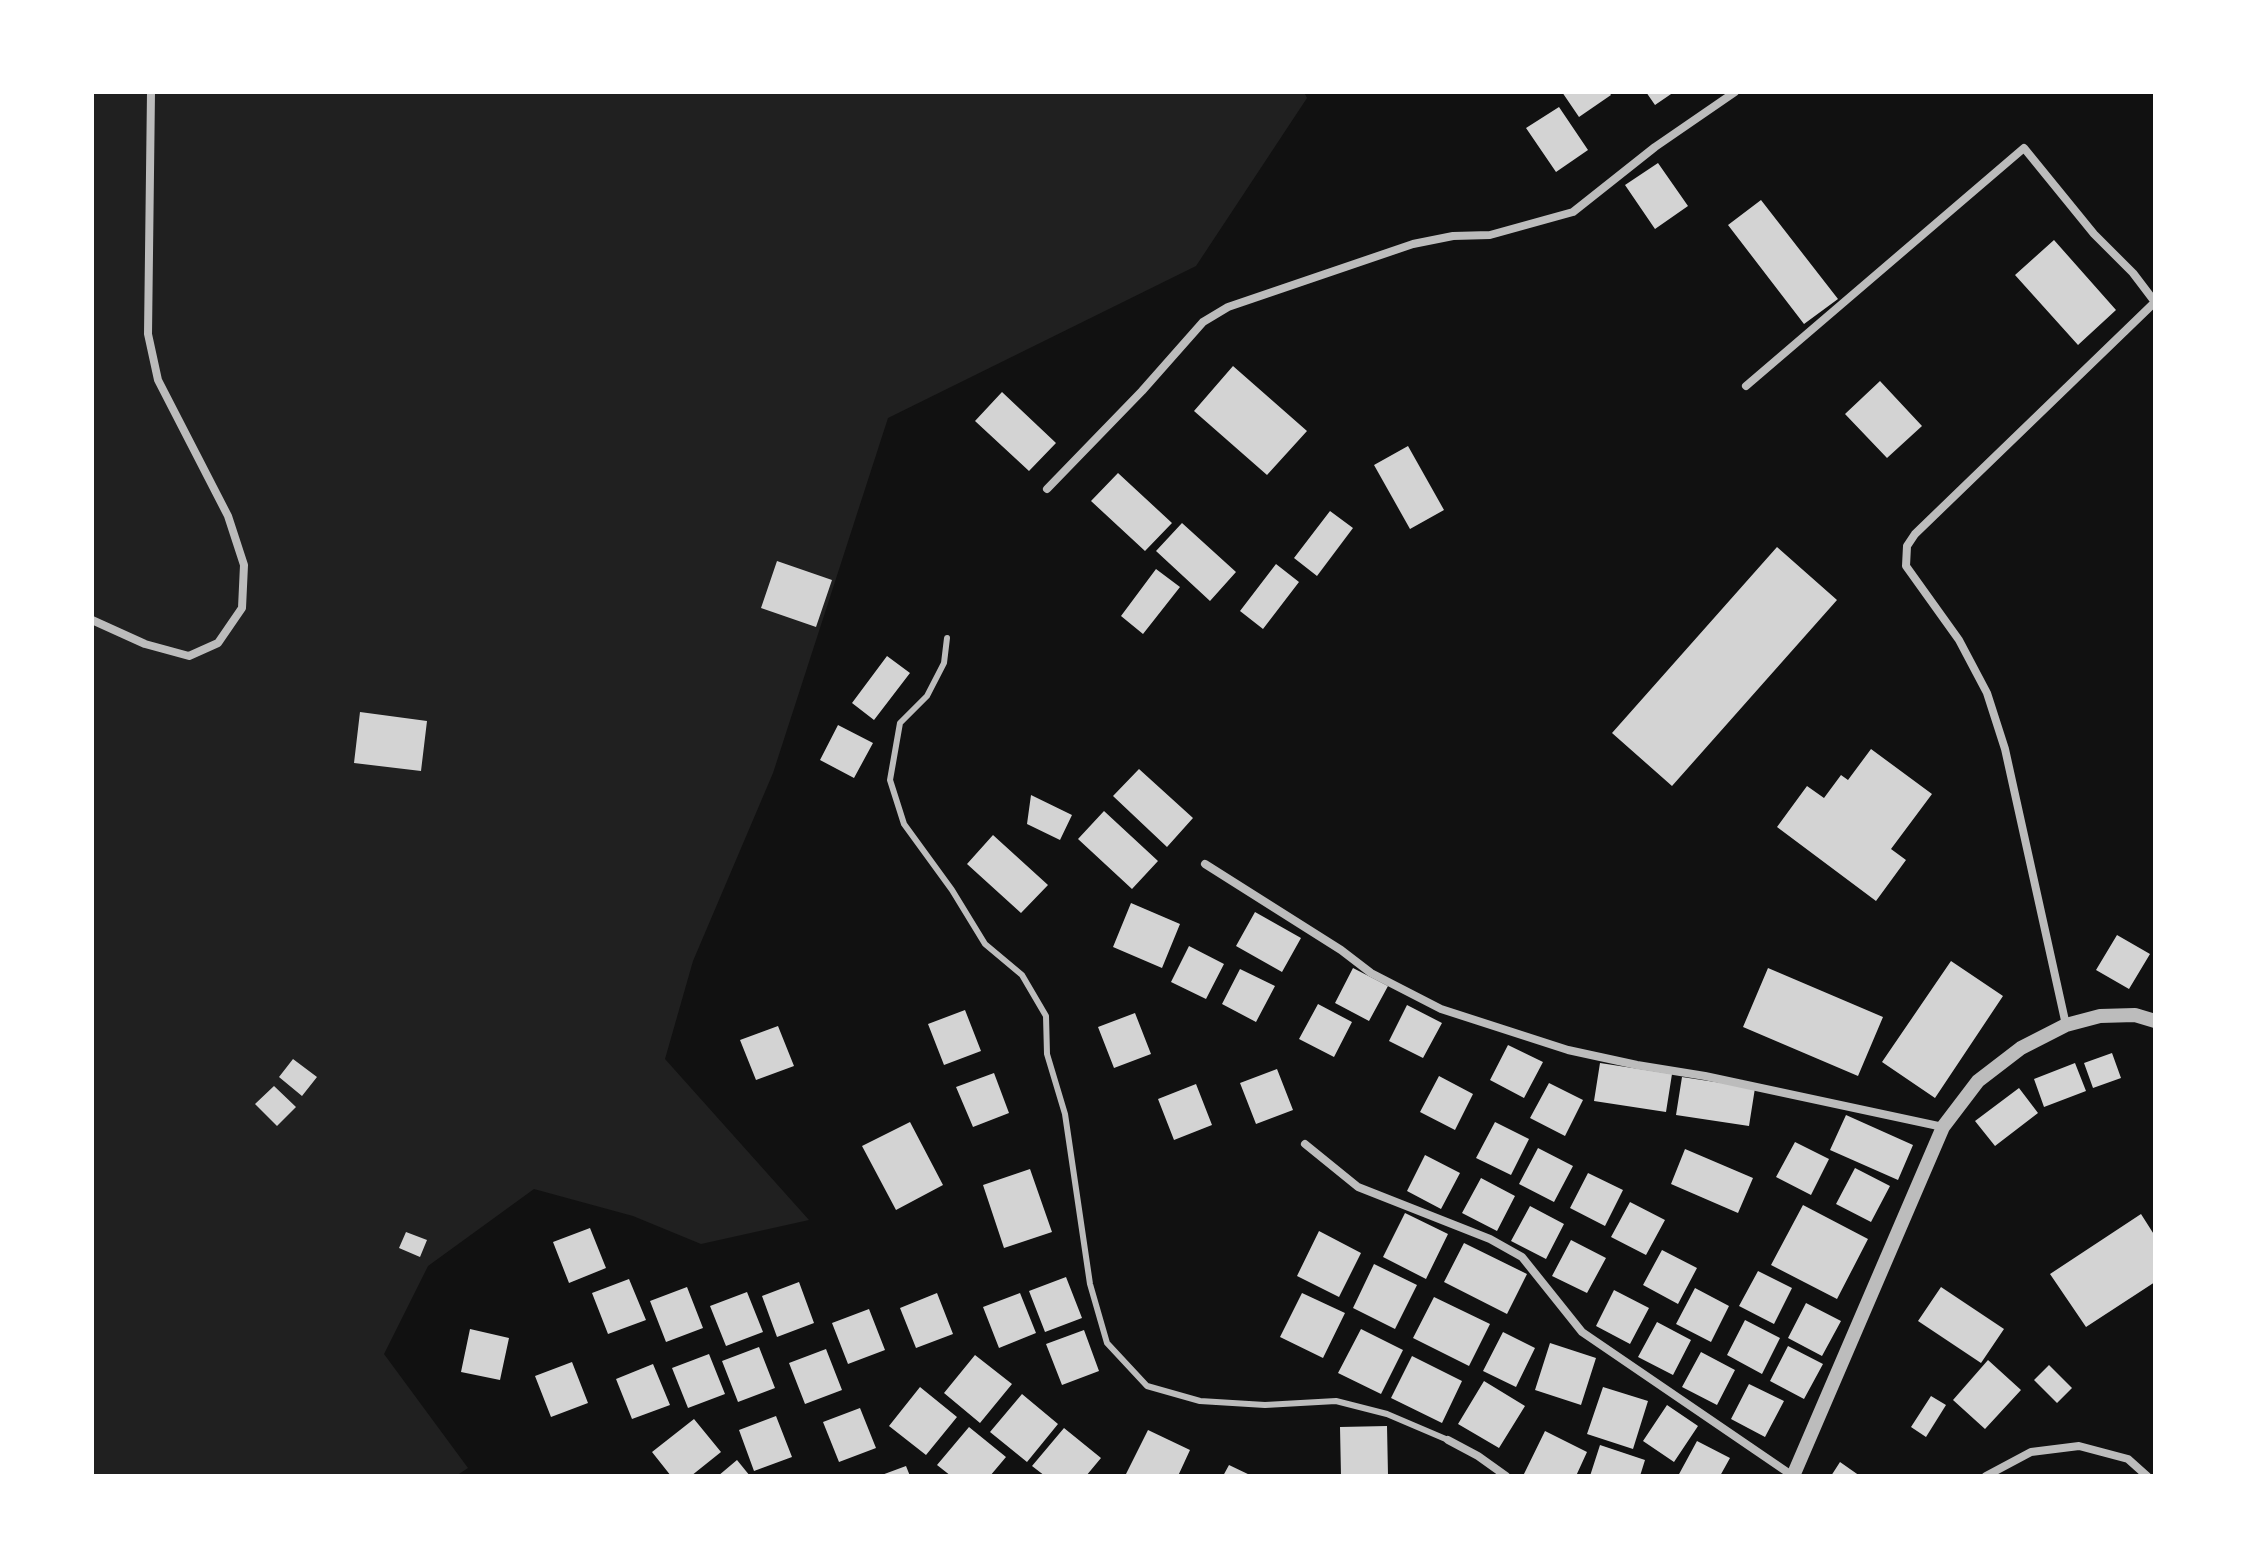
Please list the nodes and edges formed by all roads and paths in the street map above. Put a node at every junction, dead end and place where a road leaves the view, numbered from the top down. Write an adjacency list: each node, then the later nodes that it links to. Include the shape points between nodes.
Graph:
1 (151, 92): 6 (street, via 148,334 158,380 228,516 244,565 242,608 218,643 189,656 145,644)
2 (1735, 92): 5 (street, via 1573,212 1490,235 1413,244 1228,307 1203,322)
3 (2155, 302): 4 (street, via 2024,148); 10 (street, via 1907,546 1906,566 1959,640 1987,693 2005,749)
4 (1746, 386)
5 (1047, 489)
6 (92, 620)
7 (947, 638): 13 (lane, via 944,663 927,696 900,723 890,780 904,824 985,944 1022,975 1046,1016 1047,1054 1065,1114 1090,1284 1107,1343 1147,1386 1161,1390 1226,1403 1336,1401 1387,1414)
8 (1205, 864): 11 (street, via 1371,973 1441,1009 1568,1050)
9 (2155, 1021): 10 (street, via 2135,1015 2100,1016)
10 (2066, 1025): 11 (street, via 2021,1048 1978,1081)
11 (1943, 1127): 15 (street)
12 (1305, 1144): 15 (street, via 1358,1187 1522,1257 1582,1332)
13 (1448, 1440): 14 (street)
14 (1506, 1476)
15 (1793, 1476)
16 (1986, 1476): 17 (street, via 2031,1452 2079,1446 2128,1459)
17 (2147, 1476)

